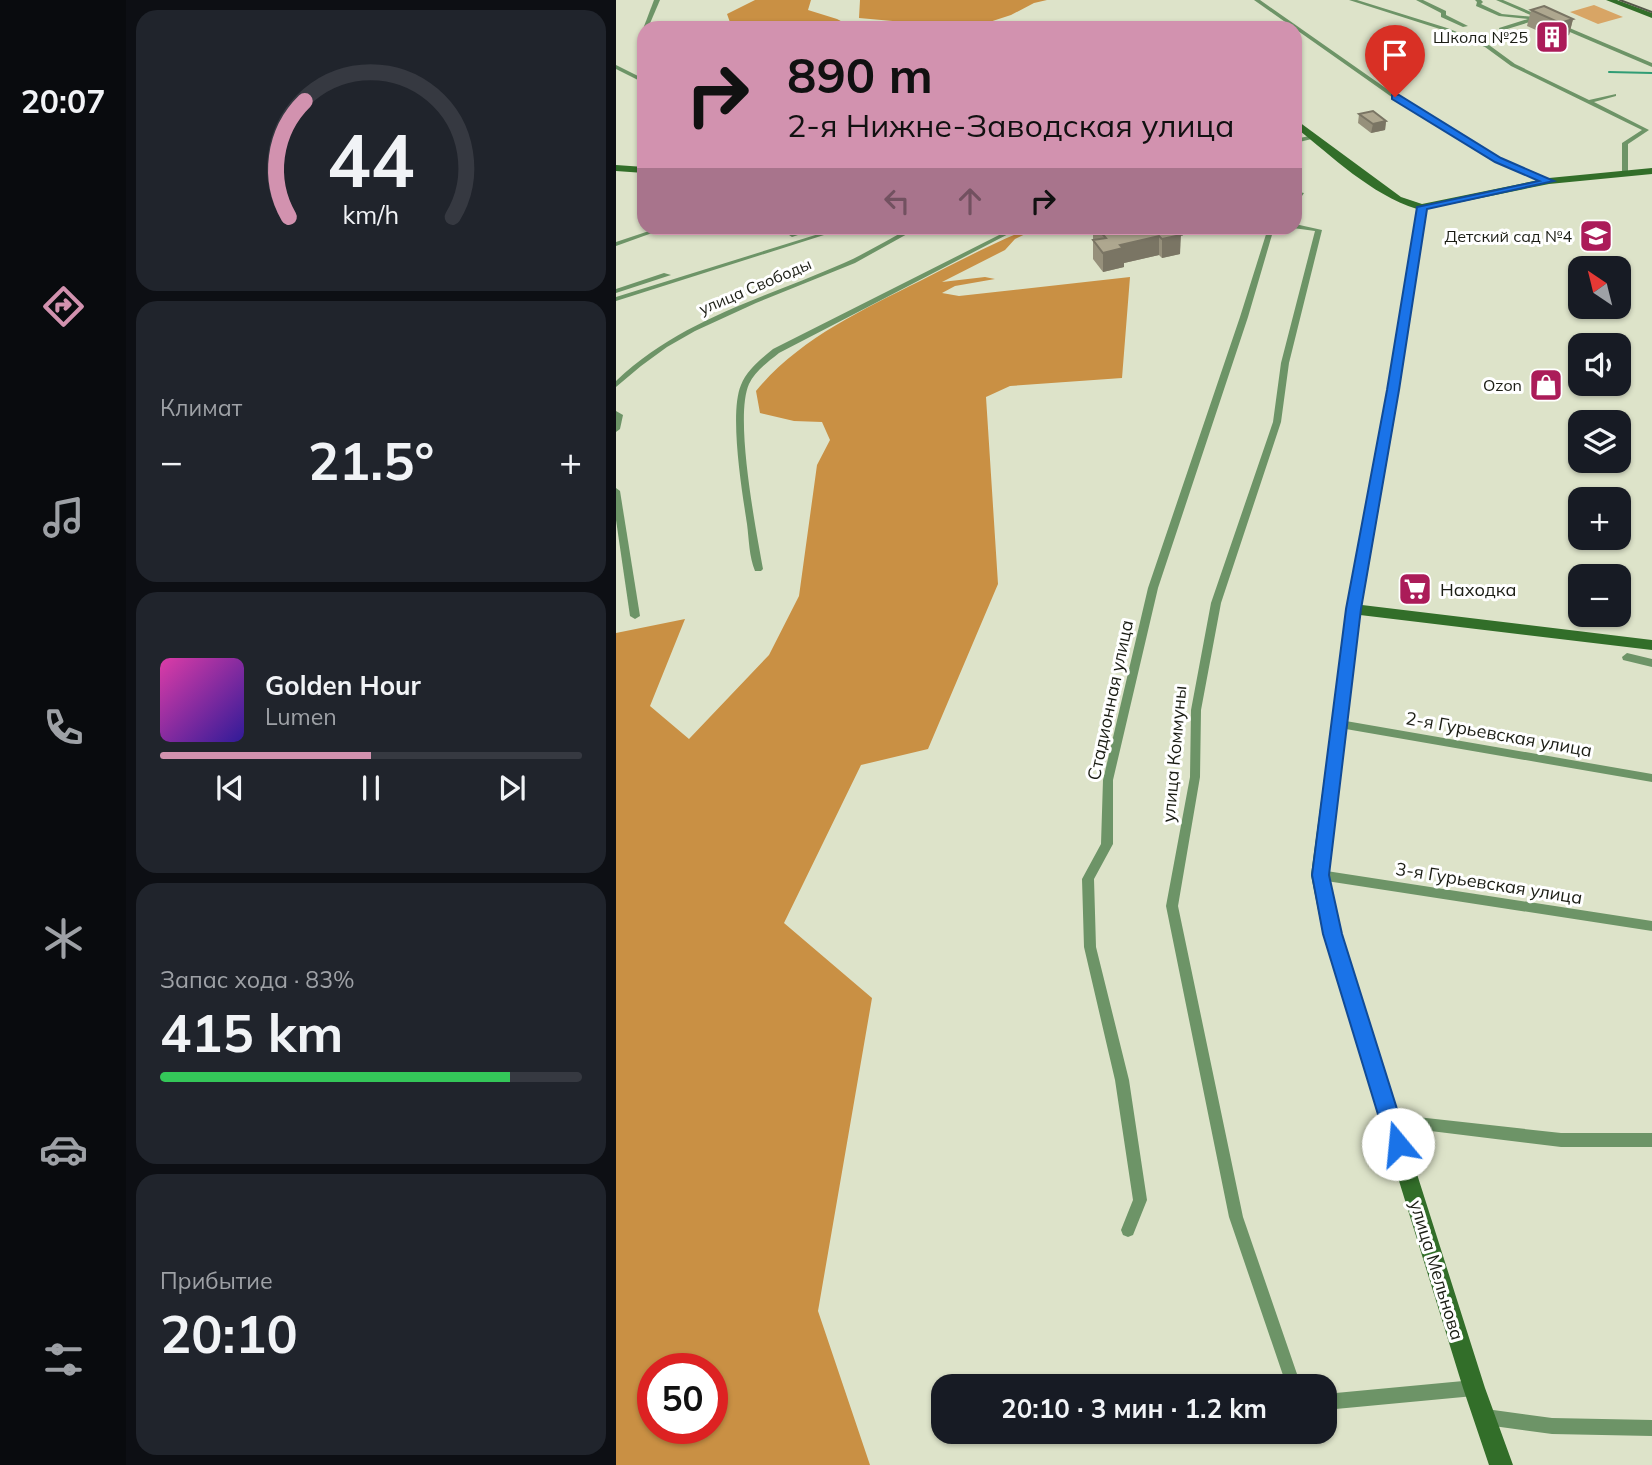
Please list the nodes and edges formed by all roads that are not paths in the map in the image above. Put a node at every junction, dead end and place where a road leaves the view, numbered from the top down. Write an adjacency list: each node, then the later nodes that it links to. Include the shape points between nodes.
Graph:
1 (657, 0): 10 (street)
2 (1257, 0): 11 (street)
3 (1352, 0): 19 (street, via 1456,33)
4 (1419, 0): 12 (street)
5 (1478, 0): 9 (street, via 1478,5 1501,15)
6 (1499, 0): 9 (street)
7 (1610, 0): 8 (main road)
8 (1652, 16)
9 (1540, 18): 14 (street, via 1501,29); 15 (street)
10 (648, 21)
11 (1288, 21)
12 (1465, 26)
13 (1302, 31): 27 (street, via 1416,111 1498,160)
14 (1503, 34)
15 (1652, 65)
16 (616, 67): 17 (street)
17 (637, 78)
18 (1614, 95): 19 (street)
19 (1588, 102): 26 (street, via 1646,130 1625,143)
20 (1302, 128): 21 (main road)
21 (1314, 137): 22 (street); 28 (main road, via 1397,199)
22 (1302, 140)
23 (616, 168): 24 (main road)
24 (637, 170)
25 (1652, 171): 26 (main road)
26 (1625, 172): 27 (main road)
27 (1549, 181): 28 (main road)
28 (1422, 207): 44 (main road, улица Мельнова)
29 (1302, 227): 56 (street, улица Коммуны, via 1319,230 1284,363 1277,422 1216,603 1196,709 1195,777 1172,906 1237,1217)
30 (642, 235): 36 (street)
31 (794, 235): 37 (street)
32 (821, 235): 38 (street)
33 (902, 235): 39 (street, улица Свободы, via 847,265 686,333 645,359)
34 (1003, 235): 43 (street, via 776,351 755,369 743,388 740,404)
35 (1269, 235): 55 (street, Стадионная улица, via 1153,588 1108,780 1107,844 1088,879 1090,947 1122,1080 1140,1200)
36 (616, 244)
37 (616, 291)
38 (616, 299)
39 (616, 385)
40 (616, 413): 41 (street)
41 (616, 429)
42 (616, 496): 45 (street)
43 (758, 569)
44 (1354, 609): 46 (main road); 49 (main road, улица Мельнова)
45 (635, 616)
46 (1652, 645)
47 (1627, 657): 48 (street)
48 (1652, 663)
49 (1340, 724): 50 (street, 2-я Гурьевская улица); 51 (main road, улица Мельнова)
50 (1652, 778)
51 (1321, 875): 52 (street, 3-я Гурьевская улица); 53 (main road, улица Мельнова, via 1332,934)
52 (1652, 926)
53 (1390, 1120): 54 (street, via 1561,1140); 57 (main road, улица Мельнова)
54 (1652, 1140)
55 (1128, 1230)
56 (1289, 1374)
57 (1474, 1388): 58 (street); 59 (main road, улица Мельнова)
58 (1337, 1401)
59 (1486, 1417): 60 (street, via 1552,1426); 61 (main road, улица Мельнова)
60 (1652, 1428)
61 (1502, 1465)

